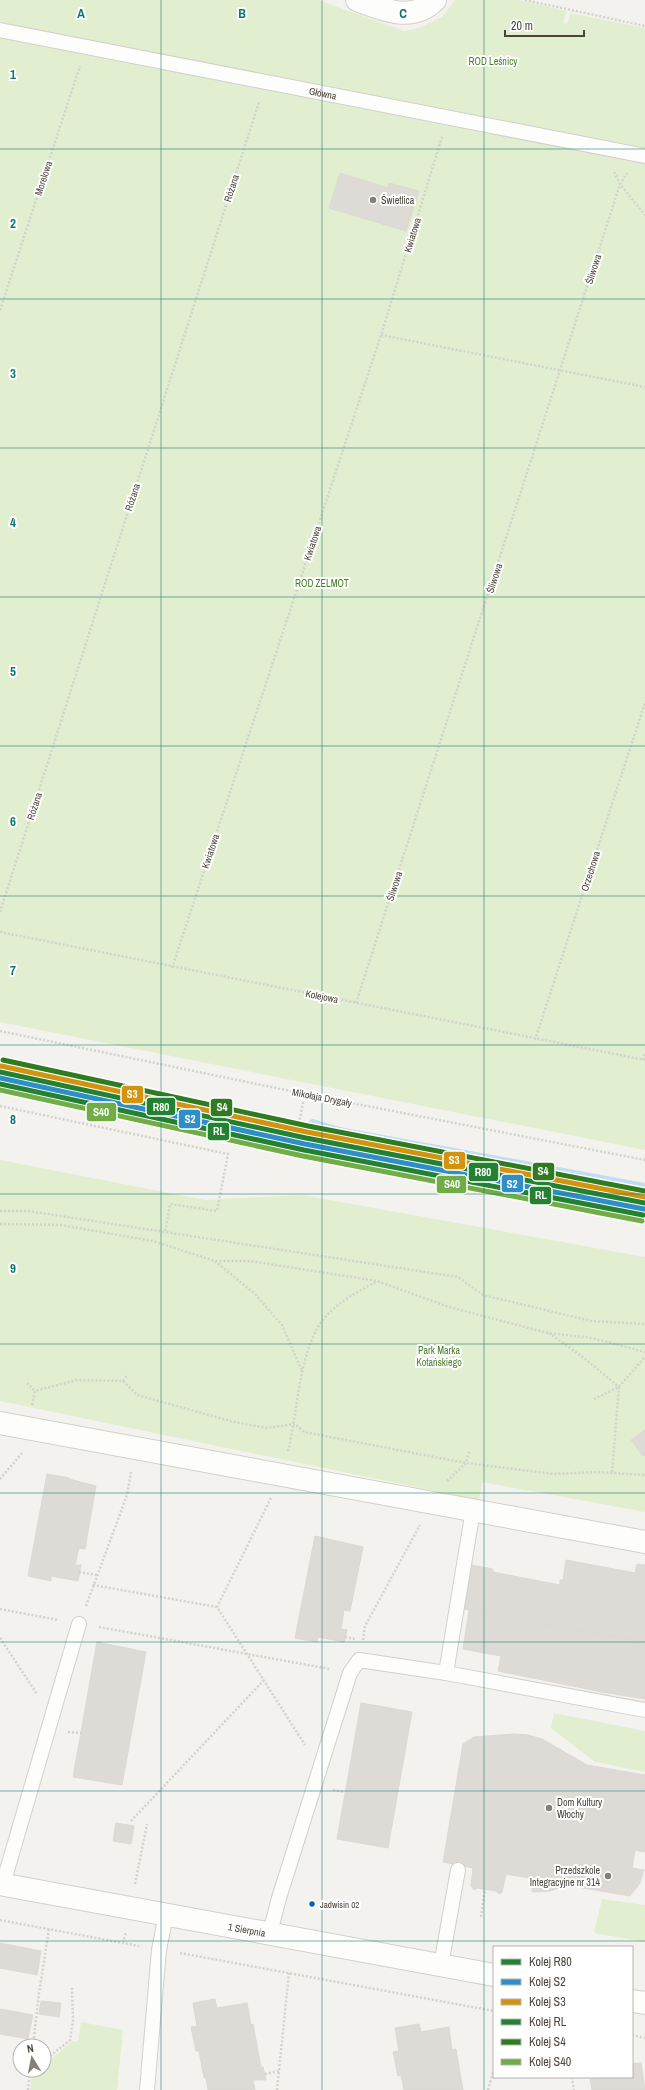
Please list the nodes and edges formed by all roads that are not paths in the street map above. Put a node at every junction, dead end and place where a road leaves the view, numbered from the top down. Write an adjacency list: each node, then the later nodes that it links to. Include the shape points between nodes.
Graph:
1 (357, 0): 2 (street, via 399,14 420,11)
2 (435, 0)
3 (0, 30): 4 (lane, Główna)
4 (641, 155)
5 (0, 1423): 6 (street)
6 (473, 1510): 7 (street); 9 (lane)
7 (645, 1542)
8 (79, 1624): 12 (lane)
9 (446, 1673): 10 (lane); 14 (lane, via 359,1660 350,1673)
10 (645, 1710)
11 (458, 1870): 15 (lane)
12 (2, 1884): 13 (street, 1 Sierpnia)
13 (166, 1915): 14 (street, 1 Sierpnia); 19 (lane, via 159,1950)
14 (270, 1934): 15 (street, 1 Sierpnia)
15 (441, 1965): 16 (street, 1 Sierpnia)
16 (493, 1975)
17 (633, 2001): 18 (street)
18 (645, 2003)
19 (147, 2090)

